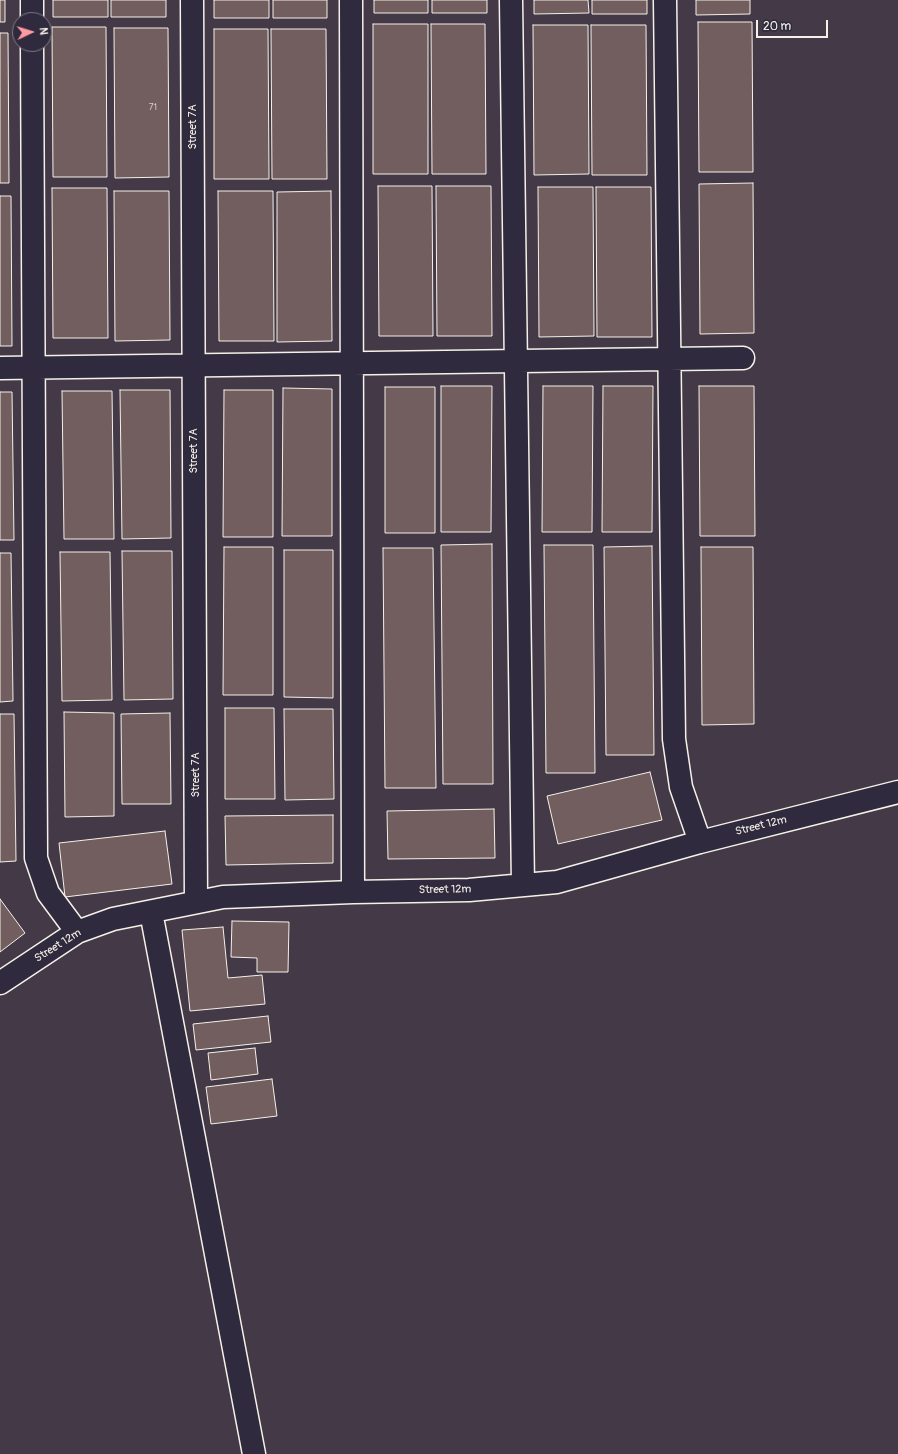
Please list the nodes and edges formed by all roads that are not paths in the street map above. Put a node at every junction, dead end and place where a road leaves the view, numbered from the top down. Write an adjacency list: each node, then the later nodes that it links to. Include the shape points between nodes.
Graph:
1 (32, 0): 6 (street)
2 (192, 0): 12 (street, Street 7A)
3 (351, 0): 11 (street)
4 (511, 0): 10 (street)
5 (665, 0): 9 (street)
6 (32, 12)
7 (32, 52): 14 (street)
8 (743, 358): 9 (street)
9 (669, 359): 10 (street); 16 (street, via 674,740 681,787)
10 (516, 361): 11 (street); 17 (street)
11 (352, 364): 12 (street); 18 (street)
12 (194, 366): 14 (street); 19 (street, Street 7A)
13 (0, 368): 14 (street)
14 (34, 368): 21 (street, via 36,858 48,893)
15 (898, 792): 16 (street, Street 12m)
16 (700, 842): 17 (street, Street 12m, via 557,882)
17 (522, 885): 18 (street, Street 12m, via 469,890)
18 (353, 892): 19 (street, Street 12m, via 223,897)
19 (196, 902): 20 (street, Street 12m)
20 (151, 912): 21 (street, Street 12m, via 113,919); 23 (street)
21 (77, 932): 22 (street, Street 12m)
22 (0, 983)
23 (254, 1454)

